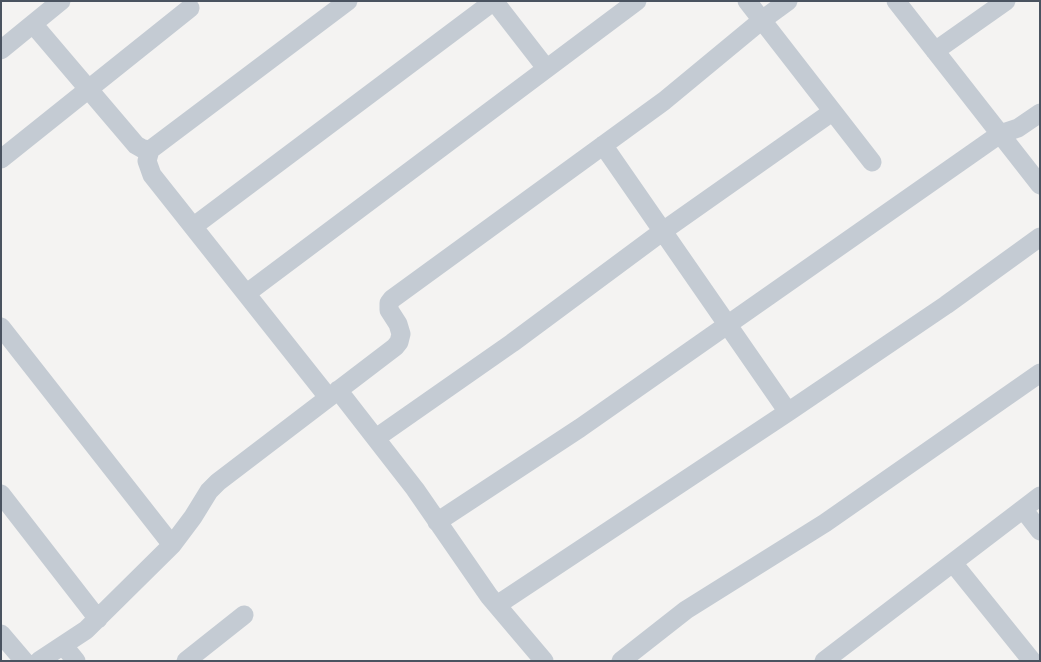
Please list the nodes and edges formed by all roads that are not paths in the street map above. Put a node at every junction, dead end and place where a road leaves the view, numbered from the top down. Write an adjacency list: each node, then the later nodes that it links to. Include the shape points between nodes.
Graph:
1 (61, 1): 11 (street)
2 (348, 1): 20 (street)
3 (494, 1): 14 (street); 24 (street)
4 (637, 1): 14 (street)
5 (748, 1): 10 (street)
6 (788, 1): 10 (street)
7 (896, 1): 13 (street)
8 (1006, 1): 13 (street)
9 (190, 8): 15 (street)
10 (762, 20): 16 (street); 19 (street, via 664,101)
11 (33, 24): 12 (street); 15 (street)
12 (1, 50)
13 (935, 51): 18 (street)
14 (546, 68): 27 (street)
15 (89, 89): 20 (street, via 136,145); 21 (street)
16 (832, 112): 22 (street); 25 (street)
17 (1040, 113): 18 (street, via 1018,128)
18 (1000, 134): 23 (street); 28 (street)
19 (603, 145): 25 (street); 31 (street, via 392,299 388,306 400,330 399,342 390,352)
20 (150, 150): 24 (street, via 147,161 152,175)
21 (1, 159)
22 (872, 162)
23 (1040, 184)
24 (194, 226): 27 (street)
25 (663, 231): 28 (street); 33 (street, via 512,343)
26 (1040, 237): 32 (street, via 946,305)
27 (247, 293): 31 (street)
28 (726, 324): 32 (street); 37 (street, via 580,428)
29 (1, 327): 39 (street)
30 (1040, 373): 51 (street, via 825,523 686,610)
31 (333, 393): 33 (street); 39 (street, via 218,482)
32 (788, 412): 41 (street)
33 (376, 438): 37 (street)
34 (1, 494): 43 (street)
35 (1040, 496): 36 (street)
36 (1023, 509): 38 (street); 40 (street)
37 (437, 522): 41 (street)
38 (1040, 531)
39 (172, 545): 43 (street)
40 (953, 563): 52 (street); 53 (street)
41 (497, 605): 50 (street)
42 (244, 614): 49 (street)
43 (98, 619): 45 (street)
44 (1, 634): 46 (street)
45 (63, 645): 47 (street); 48 (street)
46 (24, 661)
47 (39, 661)
48 (76, 661)
49 (186, 661)
50 (544, 661)
51 (620, 661)
52 (824, 661)
53 (1032, 661)

